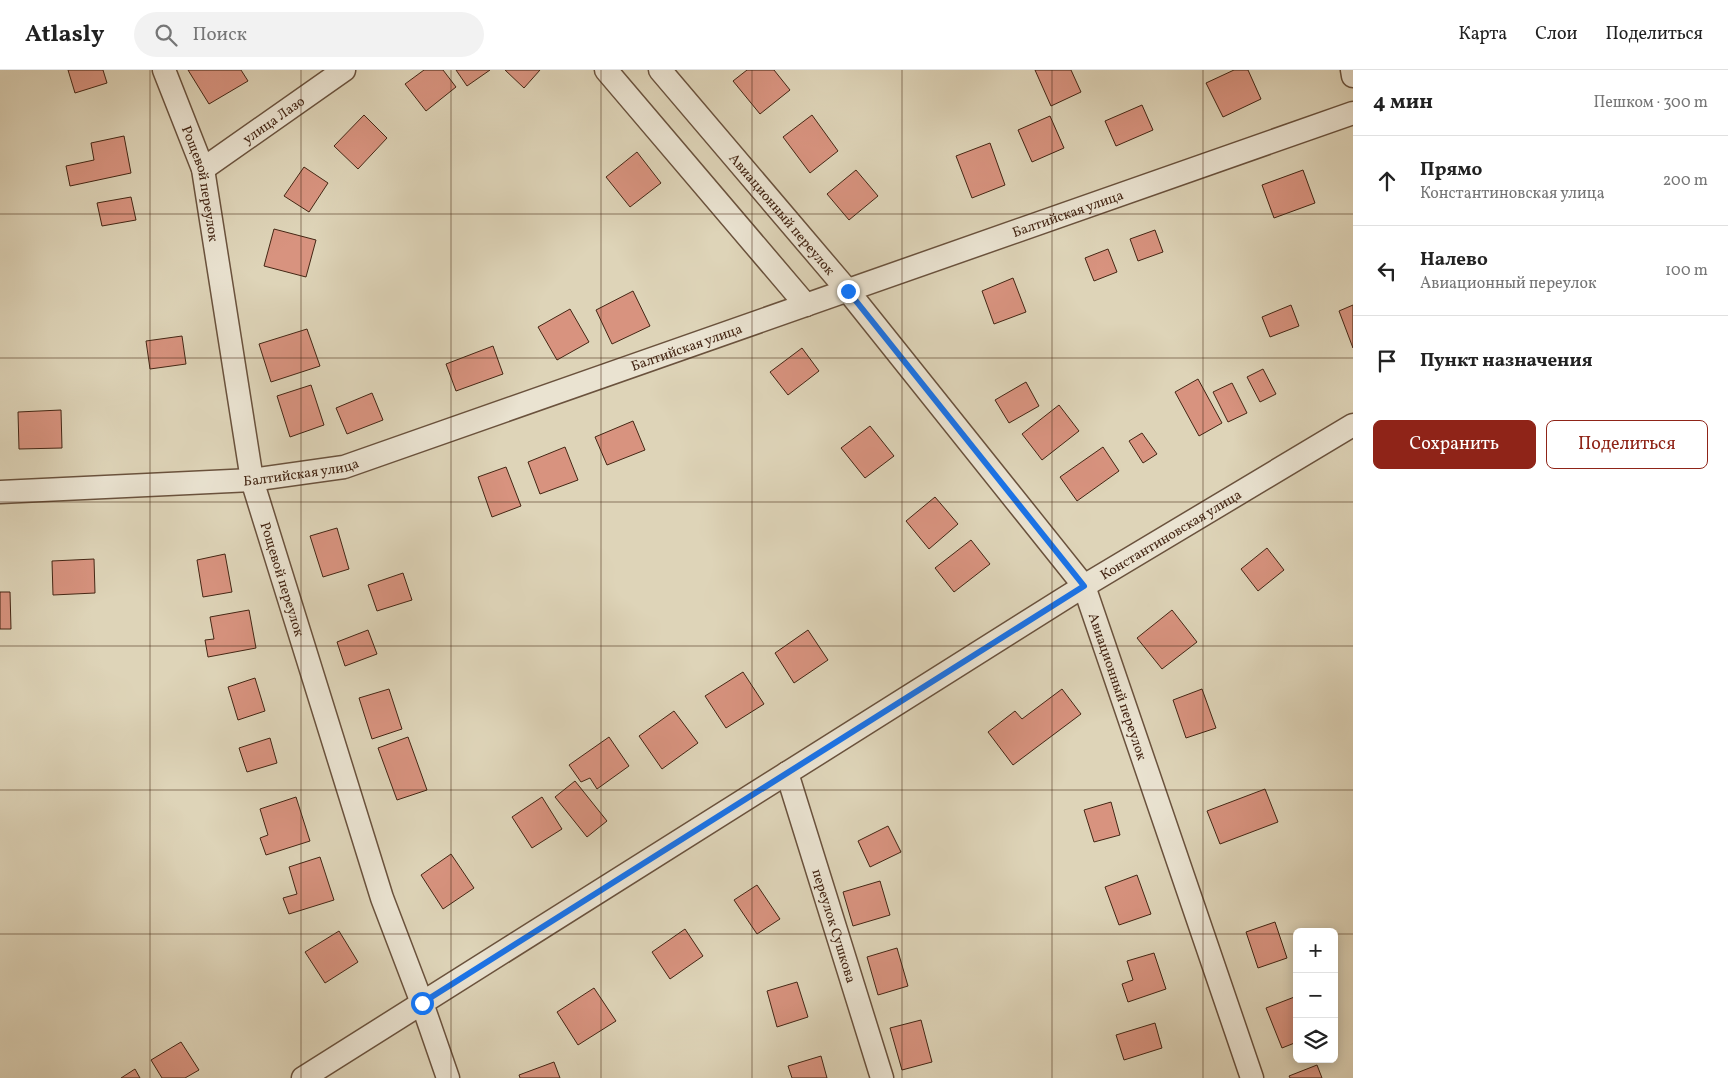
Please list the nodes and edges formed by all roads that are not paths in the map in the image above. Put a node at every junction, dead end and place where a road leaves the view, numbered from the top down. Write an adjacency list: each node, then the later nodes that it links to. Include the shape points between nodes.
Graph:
1 (164, 70): 8 (street, Рощевой переулок)
2 (344, 70): 8 (street, улица Лазо)
3 (606, 70): 10 (street)
4 (660, 70): 9 (street, Авиационный переулок)
5 (1352, 70): 6 (street)
6 (1353, 76)
7 (1353, 113): 9 (street, Балтийская улица)
8 (203, 169): 12 (street, Рощевой переулок)
9 (848, 291): 10 (street, Балтийская улица); 14 (street, Авиационный переулок)
10 (806, 305): 12 (street, Балтийская улица, via 344,467)
11 (1353, 425): 14 (street, Константиновская улица)
12 (252, 480): 13 (street, Балтийская улица); 16 (street, Рощевой переулок, via 382,898)
13 (0, 492)
14 (1084, 586): 15 (street, Константиновская улица); 20 (street, Авиационный переулок)
15 (787, 773): 16 (street, Константиновская улица); 19 (street, переулок Сушкова)
16 (422, 1003): 17 (street, Константиновская улица); 18 (street, Рощевой переулок)
17 (303, 1078)
18 (448, 1078)
19 (882, 1078)
20 (1252, 1078)

